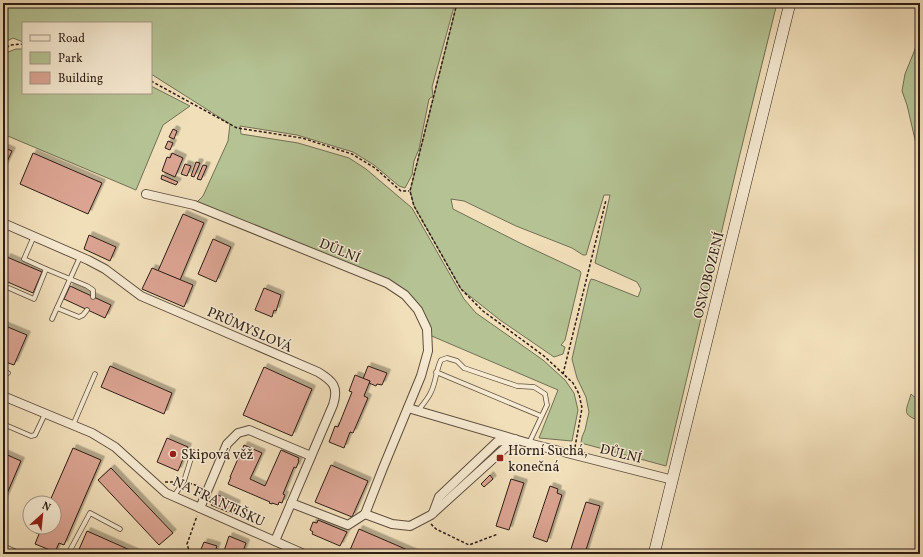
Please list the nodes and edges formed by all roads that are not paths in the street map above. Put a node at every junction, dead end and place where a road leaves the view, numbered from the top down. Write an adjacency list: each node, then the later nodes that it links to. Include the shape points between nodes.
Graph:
1 (790, 3): 28 (main road, OSVOBOZENÍ)
2 (146, 194): 18 (street, DŮLNÍ, via 194,205 386,283 405,295 418,310 427,329 428,351)
3 (3, 223): 4 (street, PRŮMYSLOVÁ)
4 (34, 236): 5 (street, PRŮMYSLOVÁ); 6 (lane, via 24,259)
5 (80, 256): 7 (lane); 27 (street, PRŮMYSLOVÁ, via 105,269 141,296 329,379 336,395)
6 (46, 270): 7 (lane); 8 (lane, via 34,299)
7 (70, 279): 9 (lane, via 93,290); 10 (lane)
8 (9, 288)
9 (93, 297)
10 (57, 308): 11 (lane, via 79,317); 12 (lane)
11 (87, 310)
12 (52, 319)
13 (3, 371): 15 (lane)
14 (436, 372): 19 (lane, via 432,391); 21 (lane); 21 (lane, via 441,360 447,358 457,361 464,368 509,384 534,388 545,394 547,405)
15 (8, 373)
16 (95, 374): 23 (lane)
17 (3, 396): 20 (street, NA FRANTIŠKU)
18 (408, 408): 19 (street, DŮLNÍ); 32 (street, DŮLNÍ)
19 (418, 411): 24 (street, DŮLNÍ)
20 (45, 414): 22 (lane, via 35,435 31,436); 23 (street, NA FRANTIŠKU)
21 (541, 416): 25 (lane)
22 (3, 424)
23 (73, 426): 29 (street, NA FRANTIŠKU, via 92,433 115,447 166,492)
24 (515, 439): 25 (street, DŮLNÍ); 32 (street, via 433,513 410,526 392,524)
25 (528, 443): 28 (street, DŮLNÍ)
26 (193, 452): 29 (lane, via 184,481)
27 (311, 456): 30 (street, PRŮMYSLOVÁ); 31 (street, via 249,430 238,433 228,444)
28 (673, 480): 39 (main road, OSVOBOZENÍ)
29 (174, 496): 31 (street, NA FRANTIŠKU)
30 (291, 503): 32 (street, via 348,525); 34 (street, PRŮMYSLOVÁ)
31 (200, 508): 34 (street, NA FRANTIŠKU)
32 (365, 514)
33 (120, 528): 37 (lane, via 90,513)
34 (275, 541): 38 (street, NA FRANTIŠKU)
35 (3, 546): 36 (lane)
36 (21, 554)
37 (68, 554)
38 (304, 554)
39 (654, 554)

